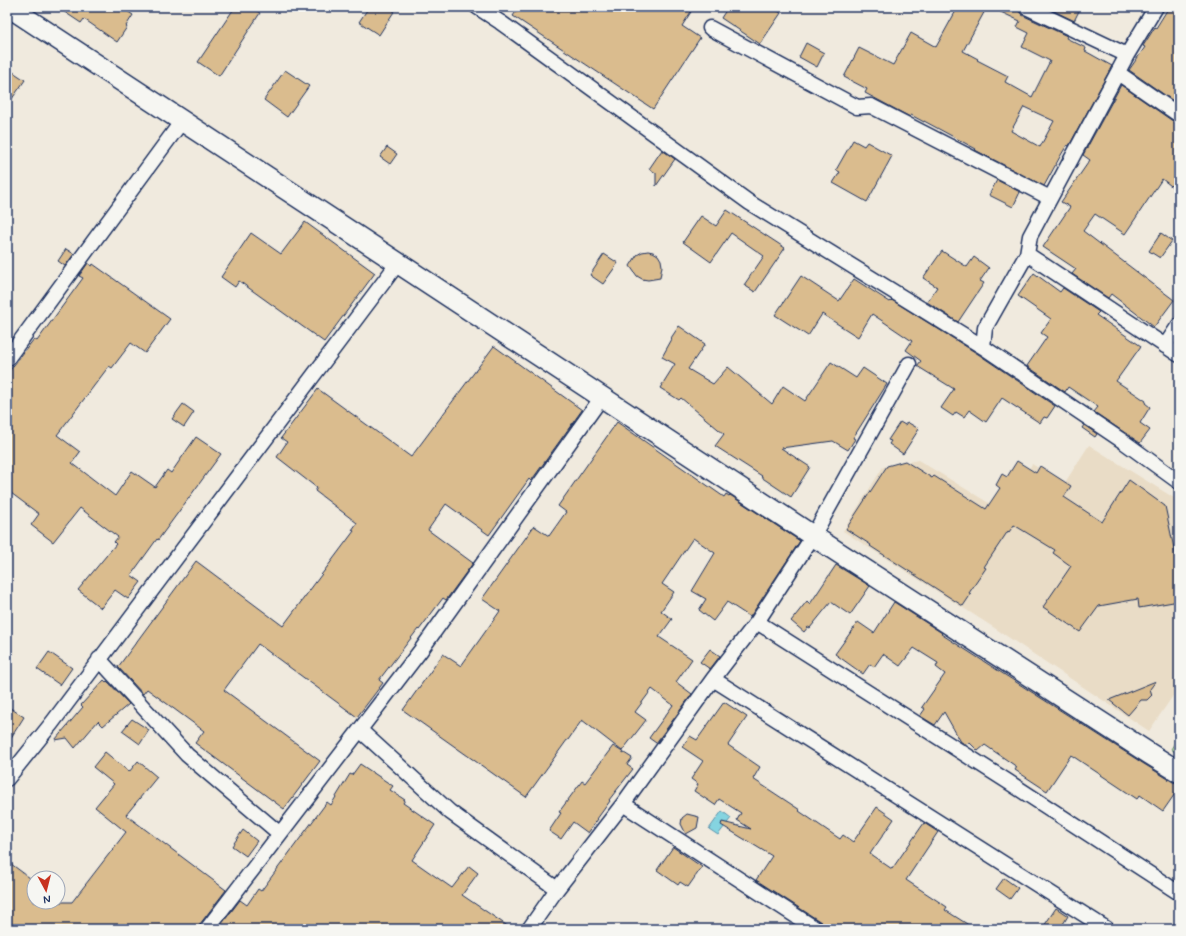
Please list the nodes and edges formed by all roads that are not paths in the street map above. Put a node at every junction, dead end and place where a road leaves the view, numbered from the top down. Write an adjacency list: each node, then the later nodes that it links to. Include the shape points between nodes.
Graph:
1 (9, 7): 9 (street)
2 (477, 7): 15 (street, via 750,203)
3 (1026, 7): 6 (street)
4 (1156, 7): 6 (street)
5 (710, 28): 10 (street, via 857,107 871,106)
6 (1127, 55): 7 (street)
7 (1118, 73): 8 (street); 10 (street)
8 (1179, 115)
9 (182, 121): 12 (street); 17 (street)
10 (1050, 198): 11 (street, via 1030,236)
11 (1027, 254): 14 (street); 15 (street, via 985,328)
12 (398, 263): 19 (street); 23 (street)
13 (1179, 325): 14 (street)
14 (1165, 346): 16 (street)
15 (984, 347): 20 (street)
16 (1179, 355)
17 (7, 359)
18 (909, 364): 21 (street)
19 (602, 397): 21 (street); 25 (street, via 421,650)
20 (1179, 482)
21 (813, 536): 22 (street); 26 (street)
22 (757, 622): 24 (street); 31 (street)
23 (99, 659): 27 (street); 29 (street, via 187,755)
24 (713, 679): 28 (street); 35 (street)
25 (360, 730): 29 (street); 30 (street, via 450,812)
26 (1179, 772)
27 (7, 779)
28 (623, 804): 30 (street); 34 (street)
29 (280, 834): 32 (street)
30 (557, 889): 33 (street)
31 (1179, 893)
32 (207, 929)
33 (529, 929)
34 (816, 929)
35 (1107, 929)

